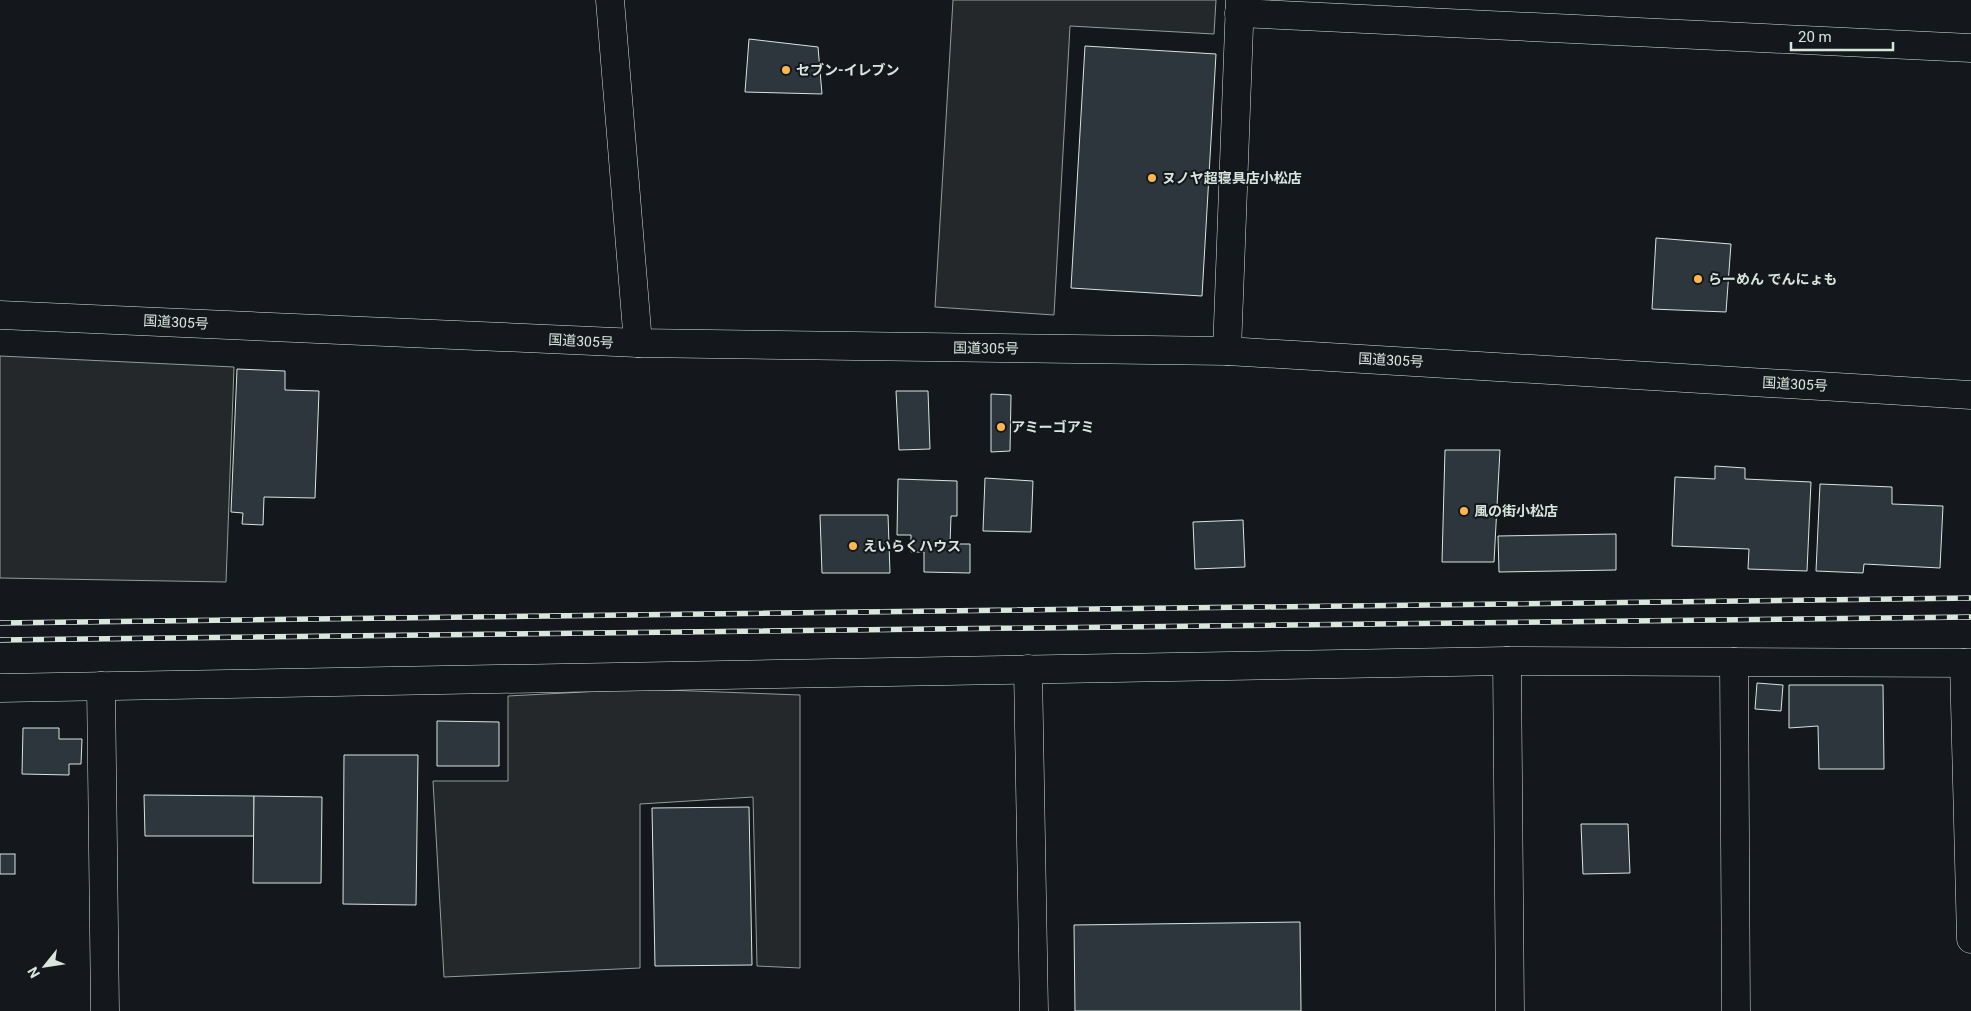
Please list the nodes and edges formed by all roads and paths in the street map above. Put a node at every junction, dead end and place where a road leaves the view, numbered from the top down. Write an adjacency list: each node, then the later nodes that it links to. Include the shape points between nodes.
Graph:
1 (610, 0): 5 (main road)
2 (1240, 6): 3 (main road); 6 (main road)
3 (1971, 48)
4 (0, 315): 5 (main road, 国道305号)
5 (638, 343): 6 (main road, 国道305号)
6 (1227, 351): 7 (main road, 国道305号)
7 (1971, 394)
8 (1507, 661): 9 (main road); 11 (main road); 17 (main road)
9 (1734, 662): 10 (main road); 18 (main road)
10 (1967, 663): 14 (main road)
11 (1028, 669): 12 (main road); 16 (main road)
12 (101, 686): 13 (main road); 15 (main road)
13 (0, 688)
14 (1971, 938)
15 (105, 1011)
16 (1034, 1011)
17 (1510, 1011)
18 (1736, 1011)

